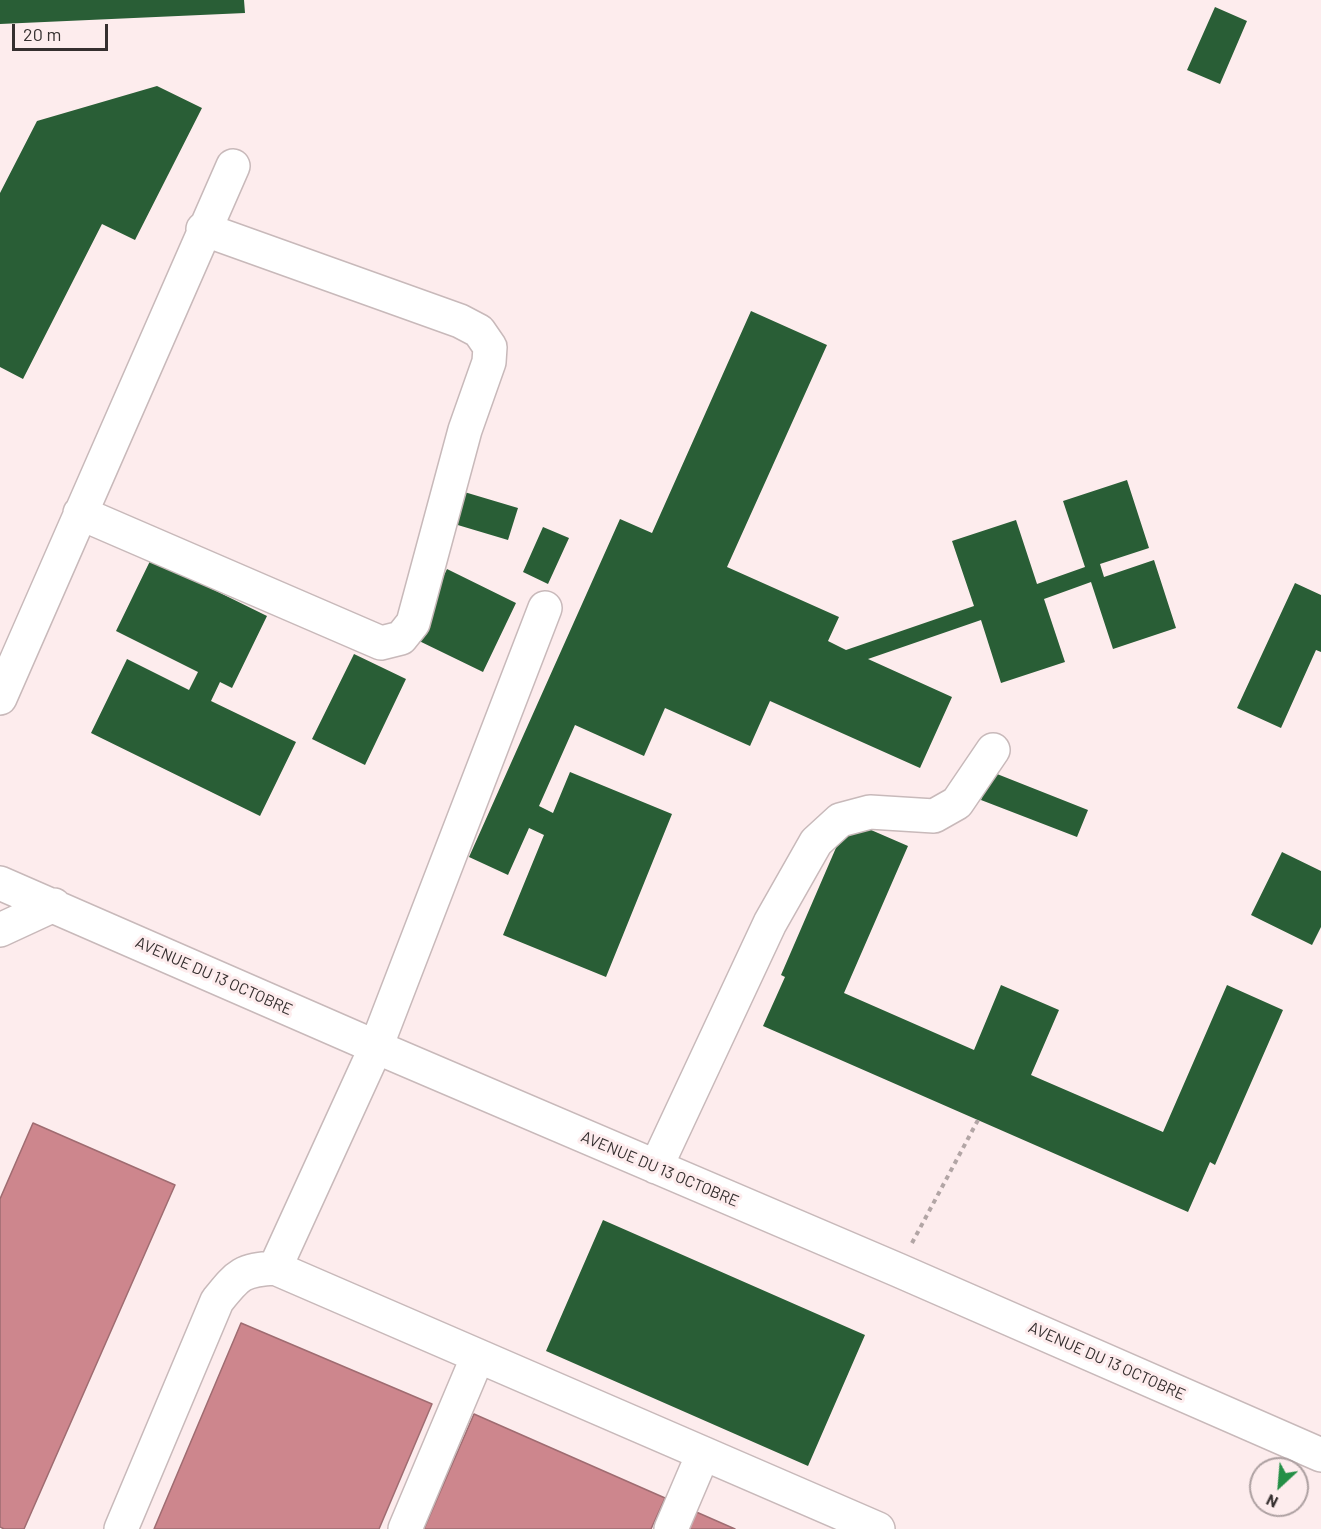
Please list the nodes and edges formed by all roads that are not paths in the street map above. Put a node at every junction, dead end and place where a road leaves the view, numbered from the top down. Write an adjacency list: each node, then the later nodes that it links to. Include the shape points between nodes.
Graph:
1 (232, 166): 2 (street)
2 (203, 229): 3 (street); 3 (street, via 460,321 479,332 490,346 489,362 465,430 413,623 401,638 381,643)
3 (80, 513): 5 (street)
4 (545, 608): 10 (street)
5 (0, 698)
6 (993, 750): 11 (street, via 957,803 934,816 870,812 840,820 816,842 770,923)
7 (0, 882): 8 (street, AVENUE DU 13 OCTOBRE)
8 (54, 905): 9 (street); 10 (street, AVENUE DU 13 OCTOBRE)
9 (0, 930)
10 (376, 1047): 11 (street, AVENUE DU 13 OCTOBRE); 12 (street)
11 (656, 1167): 15 (street, AVENUE DU 13 OCTOBRE)
12 (275, 1268): 13 (street); 16 (street, via 253,1269 237,1277 217,1301)
13 (478, 1356): 14 (street); 17 (street)
14 (703, 1454): 18 (street); 19 (street)
15 (1321, 1455)
16 (121, 1529)
17 (405, 1529)
18 (671, 1529)
19 (878, 1529)

